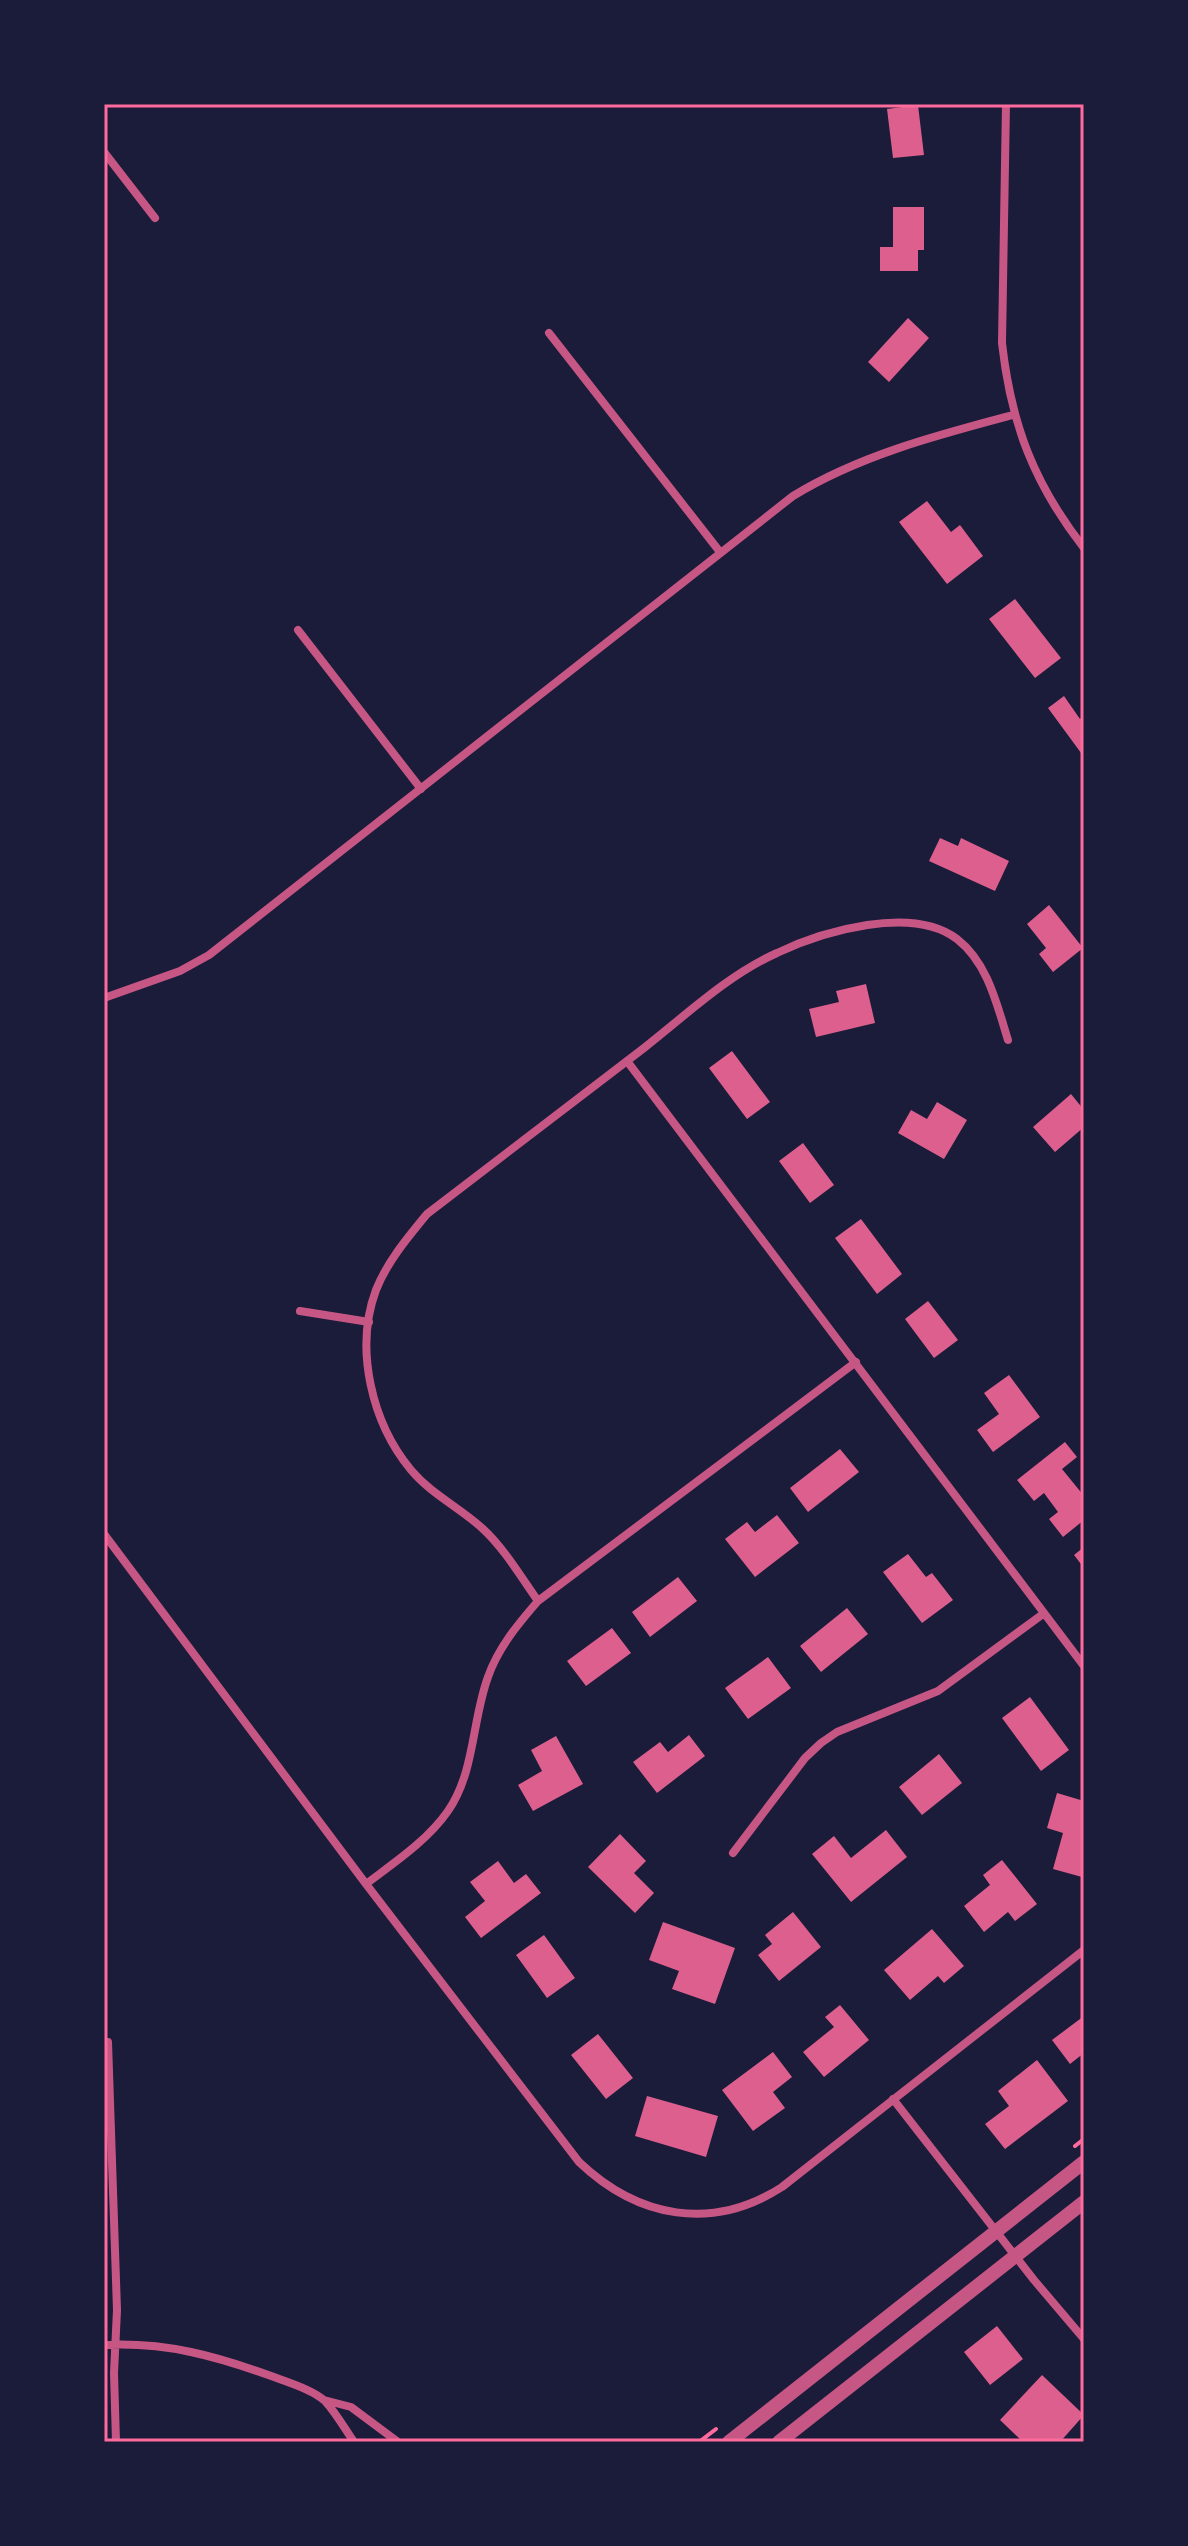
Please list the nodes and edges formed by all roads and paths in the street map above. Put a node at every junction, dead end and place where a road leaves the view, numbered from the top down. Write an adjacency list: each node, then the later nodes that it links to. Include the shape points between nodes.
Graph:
1 (1006, 104): 5 (street, via 1002,343)
2 (104, 152): 3 (street)
3 (155, 218)
4 (549, 333): 7 (street)
5 (1013, 415): 6 (street, via 1038,478); 7 (street, via 828,474)
6 (1084, 548)
7 (720, 552): 9 (street)
8 (298, 630): 9 (street)
9 (421, 789): 10 (street, via 209,955)
10 (104, 998)
11 (1008, 1040): 12 (street, via 993,989 957,939 926,925 879,924 818,936 775,953)
12 (627, 1061): 14 (street, via 427,1214 400,1247 376,1290); 15 (street)
13 (300, 1311): 14 (street)
14 (369, 1322): 17 (street, via 373,1399 391,1441 422,1481 483,1529)
15 (856, 1362): 17 (street); 18 (street)
16 (104, 1534): 21 (street)
17 (538, 1601): 21 (street, via 509,1636 487,1677 467,1764 448,1811 421,1842)
18 (1043, 1614): 19 (street); 20 (street, via 938,1691 821,1743)
19 (1084, 1666)
20 (733, 1853)
21 (366, 1884): 24 (street, via 579,2162 625,2198 687,2214 731,2211 759,2202)
22 (1084, 1950): 24 (street)
23 (108, 2042): 31 (street)
24 (893, 2099): 27 (street)
25 (1084, 2162): 27 (street)
26 (1084, 2202): 28 (street)
27 (997, 2231): 28 (street); 36 (street)
28 (1016, 2256): 29 (street); 37 (street)
29 (1084, 2339)
30 (104, 2345): 31 (street)
31 (115, 2345): 32 (street, via 216,2356); 33 (street)
32 (324, 2400): 34 (street); 35 (street, via 351,2407)
33 (116, 2442)
34 (354, 2442)
35 (398, 2442)
36 (729, 2442)
37 (779, 2442)

